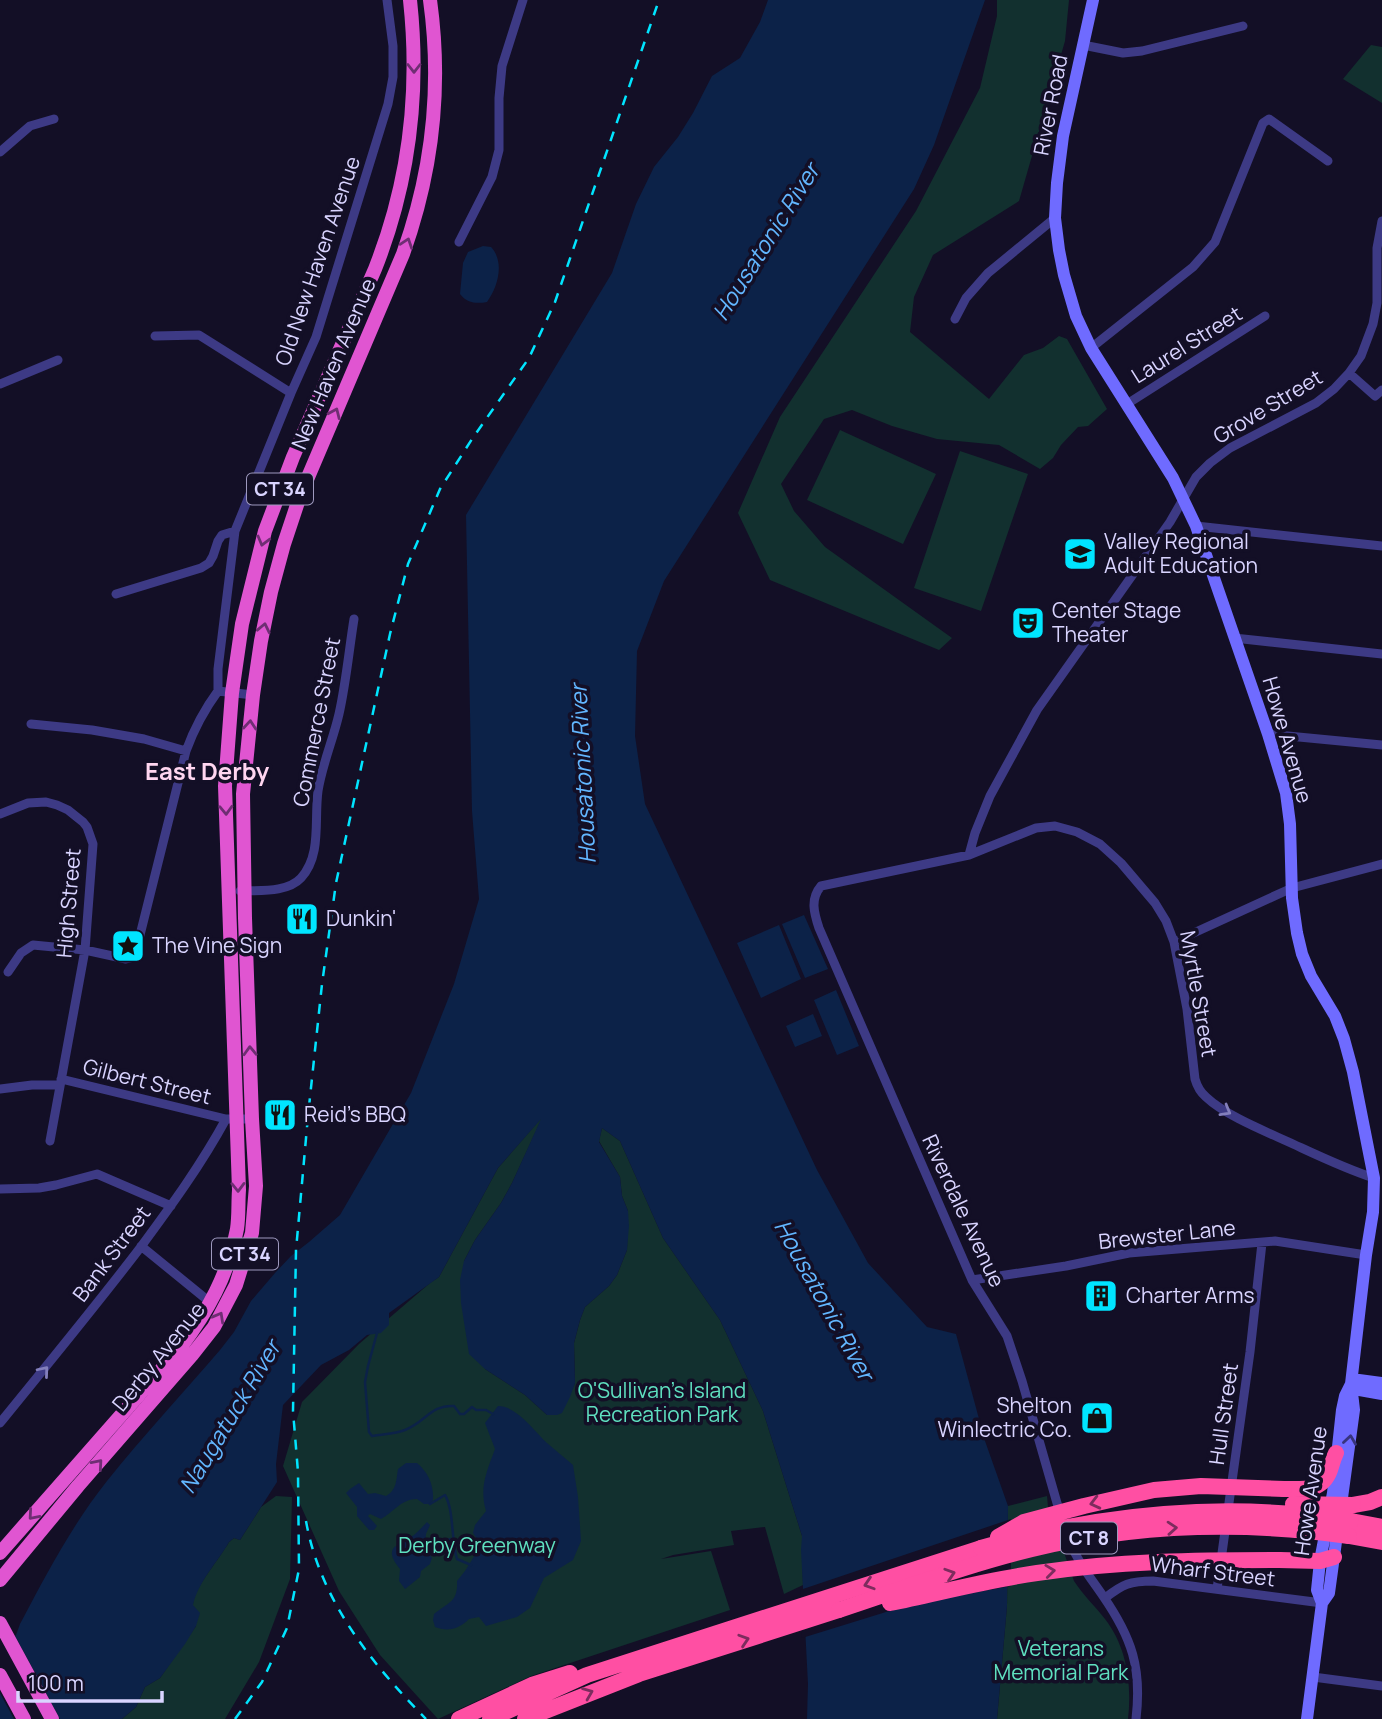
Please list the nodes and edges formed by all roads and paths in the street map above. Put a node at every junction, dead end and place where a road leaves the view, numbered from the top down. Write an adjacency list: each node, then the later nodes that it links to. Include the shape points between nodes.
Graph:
1 (387, 0): 24 (street, Old New Haven Avenue, via 393,46 388,104 316,337)
2 (410, 0): 14 (highway, New Haven Avenue / CT 34, one-way to 14, via 414,96 406,160 386,241)
3 (430, 0): 15 (highway, New Haven Avenue / CT 34, one-way to 3, via 411,233 430,148 436,63)
4 (523, 0): 13 (street, via 502,66 499,150 492,177)
5 (1093, 0): 7 (main road, River Road)
6 (1243, 26): 7 (street, via 1142,51)
7 (1083, 45): 11 (main road, River Road, via 1063,135)
8 (54, 119): 9 (street, via 30,126)
9 (0, 152)
10 (1328, 161): 19 (street, via 1269,119 1263,123 1215,242 1193,267)
11 (1055, 218): 17 (street, via 988,273); 19 (main road, Howe Avenue, via 1064,275)
12 (1382, 221): 21 (street, Grove Street, via 1373,324)
13 (459, 242)
14 (363, 296): 15 (highway); 34 (highway, New Haven Avenue / CT 34, one-way to 34, via 265,531)
15 (382, 306): 35 (highway, New Haven Avenue / CT 34, one-way to 15, via 271,592 296,508)
16 (1265, 316): 25 (street, Laurel Street)
17 (955, 319)
18 (155, 336): 24 (street, via 199,335)
19 (1091, 348): 25 (main road, Howe Avenue)
20 (58, 360): 22 (street)
21 (1349, 373): 23 (street, via 1375,396); 26 (street, Grove Street, via 1316,403 1230,447 1196,477)
22 (0, 384)
23 (1382, 390)
24 (291, 393): 28 (street, Old New Haven Avenue)
25 (1127, 404): 26 (main road, Howe Avenue)
26 (1183, 499): 27 (main road, Howe Avenue); 41 (street, Grove Street, via 1037,710 990,796)
27 (1196, 526): 29 (street); 32 (main road, Howe Avenue)
28 (236, 531): 30 (street, via 222,535 213,556 201,568); 34 (street, Old New Haven Avenue, via 218,669)
29 (1382, 546)
30 (116, 594)
31 (354, 619): 46 (street, Commerce Street, via 339,715 317,793 313,861 293,885)
32 (1234, 638): 33 (street); 37 (main road, Howe Avenue)
33 (1382, 654)
34 (225, 692): 35 (street); 39 (street, via 206,707); 45 (highway, New Haven Avenue / CT 34, one-way to 45)
35 (253, 695): 46 (highway, New Haven Avenue / CT 34, one-way to 35, via 243,794)
36 (31, 724): 39 (street, via 144,739)
37 (1268, 734): 38 (street); 44 (main road, Howe Avenue, via 1286,793)
38 (1382, 745)
39 (186, 751): 48 (street, via 136,951 126,959)
40 (0, 814): 48 (street, High Street, via 20,805 46,802 68,810 87,827 93,845)
41 (969, 855): 43 (street, Myrtle Street); 47 (street, Myrtle Street, via 1036,828 1055,826 1077,832 1126,868 1155,903)
42 (1382, 864): 44 (street)
43 (831, 883): 61 (street, Riverdale Avenue, via 821,886 815,895 814,914)
44 (1292, 888): 47 (street); 55 (main road, Howe Avenue, via 1302,954 1344,1039)
45 (229, 891): 46 (street, Commerce Street); 52 (highway, New Haven Avenue / CT 34)
46 (244, 891): 53 (highway, New Haven Avenue / CT 34, one-way to 46)
47 (1174, 942): 55 (street, Myrtle Street, one-way to 55, via 1199,1090 1254,1127)
48 (85, 950): 49 (street, via 33,945); 50 (street, High Street)
49 (8, 972)
50 (60, 1082): 51 (street, Gilbert Street); 52 (street, Gilbert Street); 54 (street, High Street)
51 (0, 1089)
52 (231, 1119): 53 (street); 57 (street, Bank Street); 62 (highway, Derby Avenue / CT 34, one-way to 62, via 239,1190 237,1228)
53 (252, 1119): 63 (highway, Derby Avenue / CT 34, one-way to 53, via 214,1327 236,1285 252,1233 256,1186)
54 (50, 1141)
55 (1374, 1178): 60 (main road, Howe Avenue)
56 (0, 1189): 57 (street, via 39,1188 97,1174)
57 (171, 1206): 59 (street, Bank Street)
58 (1262, 1243): 60 (street, Brewster Lane); 61 (street, Brewster Lane, via 1129,1253); 79 (street, Hull Street)
59 (141, 1246): 62 (street); 67 (street, Bank Street, one-way to 59)
60 (1366, 1255): 65 (main road, Howe Avenue)
61 (972, 1280): 80 (street, Riverdale Avenue, via 1007,1336 1075,1556)
62 (211, 1303): 63 (highway, Derby Avenue / CT 34)
63 (173, 1367): 69 (highway, Derby Avenue / CT 34); 70 (highway, Derby Avenue / CT 34, one-way to 63)
64 (1382, 1382): 65 (main road)
65 (1351, 1384): 66 (main road, via 1354,1389); 68 (main road, Howe Avenue); 77 (main road, Howe Avenue, one-way to 65, via 1354,1410)
66 (1382, 1394)
67 (0, 1423)
68 (1336, 1453): 75 (highway, one-way to 75, bridge, via 1329,1473 1313,1488 1192,1486 1136,1493 1024,1522); 77 (main road, Howe Avenue)
69 (66, 1476): 70 (highway); 76 (highway, Derby Avenue / CT 34, one-way to 76)
70 (78, 1486): 78 (highway, Derby Avenue / CT 34)
71 (1382, 1497): 72 (highway)
72 (1351, 1521): 73 (highway, CT 8); 74 (highway, CT 8); 75 (highway, CT 8, bridge, via 1239,1503 1206,1511 1091,1522); 82 (highway, CT 8, one-way to 72, bridge, via 1055,1544 1125,1532 1239,1526 1291,1529)
73 (1382, 1527)
74 (1382, 1542)
75 (981, 1548): 84 (highway, CT 8, one-way to 84)
76 (0, 1553)
77 (1327, 1559): 81 (main road, Howe Avenue, via 1317,1590); 82 (highway, one-way to 77, bridge, via 1065,1569)
78 (0, 1580)
79 (1217, 1589): 80 (street, Wharf Street, via 1133,1581); 81 (street, Wharf Street)
80 (1105, 1598): 93 (street, Riverdale Avenue, via 1131,1646 1138,1672)
81 (1322, 1603): 86 (main road, Howe Avenue)
82 (839, 1610): 84 (highway, CT 8, one-way to 82)
83 (0, 1624): 90 (highway)
84 (677, 1654): 88 (highway, via 593,1665 532,1685); 92 (highway, CT 8, one-way to 84)
85 (0, 1675): 89 (highway)
86 (1313, 1677): 87 (street); 94 (main road, Howe Avenue)
87 (1382, 1686)
88 (484, 1714): 91 (highway)
89 (24, 1719)
90 (52, 1719)
91 (459, 1719)
92 (525, 1719)
93 (1136, 1719)
94 (1307, 1719)

